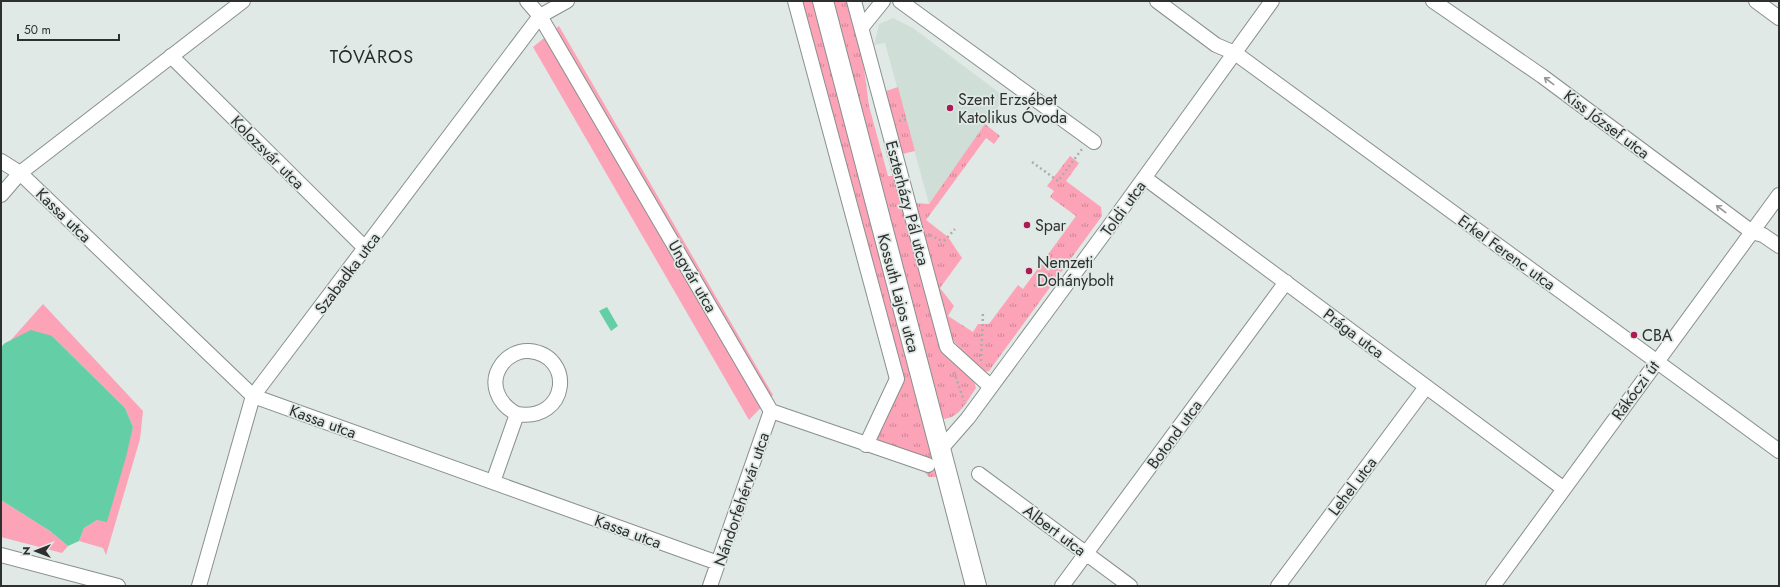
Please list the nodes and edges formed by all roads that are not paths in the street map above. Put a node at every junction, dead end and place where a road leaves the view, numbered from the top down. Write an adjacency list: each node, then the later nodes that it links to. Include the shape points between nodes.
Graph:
1 (243, 1): 17 (street)
2 (528, 1): 13 (street, Ungvár utca)
3 (567, 1): 13 (street, Szabadka utca)
4 (795, 1): 34 (street, Kossuth Lajos utca, via 897,379)
5 (823, 1): 35 (street, Kossuth Lajos utca)
6 (854, 1): 15 (street, Eszterházy Pál utca)
7 (883, 1): 15 (street)
8 (900, 1): 18 (street)
9 (1157, 1): 16 (street, Erkel Ferenc utca, via 1216,45)
10 (1272, 1): 16 (street, Toldi utca)
11 (1433, 1): 24 (street, Kiss József utca, one-way to 11, via 1542,76)
12 (1756, 1): 14 (street)
13 (540, 16): 26 (street, Szabadka utca); 32 (street, Ungvár utca)
14 (1779, 18)
15 (862, 27): 29 (street, Eszterházy Pál utca, via 947,347)
16 (1235, 53): 21 (street, Toldi utca); 28 (street, Erkel Ferenc utca)
17 (171, 56): 20 (street); 26 (street, Kolozsvár utca)
18 (1091, 140)
19 (1, 161): 20 (street, Kassa utca)
20 (20, 172): 22 (street); 31 (street, Kassa utca)
21 (1145, 178): 27 (street, Prága utca); 29 (street, Toldi utca)
22 (1, 195)
23 (1779, 195): 24 (street, Rákóczi út)
24 (1752, 232): 25 (street, Kiss József utca, via 1763,235); 28 (street, Rákóczi út)
25 (1779, 246)
26 (365, 248): 31 (street, Szabadka utca)
27 (1286, 282): 30 (street, Prága utca); 41 (street, Botond utca)
28 (1656, 361): 36 (street, Erkel Ferenc utca); 40 (street, Rákóczi út)
29 (991, 387): 35 (street, Toldi utca)
30 (1426, 387): 40 (street, Prága utca); 50 (street, Lehel utca)
31 (253, 396): 39 (street, Kassa utca); 45 (street, Szabadka utca)
32 (771, 411): 34 (street); 43 (street, Nándorfehérvár utca)
33 (517, 414): 33 (street, via 538,414 547,409 559,393 558,372 546,356 536,352 514,353 499,368 496,390 508,409); 39 (street)
34 (866, 444): 37 (street)
35 (940, 450): 47 (street, Kossuth Lajos utca)
36 (1779, 451)
37 (928, 465)
38 (979, 474): 41 (street, Albert utca)
39 (493, 482): 43 (street, Kassa utca)
40 (1564, 488): 51 (street, Rákóczi út)
41 (1086, 553): 48 (street, Botond utca); 49 (street, Albert utca)
42 (1, 554): 44 (street)
43 (718, 563): 46 (street, Nándorfehérvár utca)
44 (118, 586)
45 (199, 586)
46 (710, 586)
47 (976, 586)
48 (1062, 586)
49 (1130, 586)
50 (1278, 586)
51 (1493, 586)

